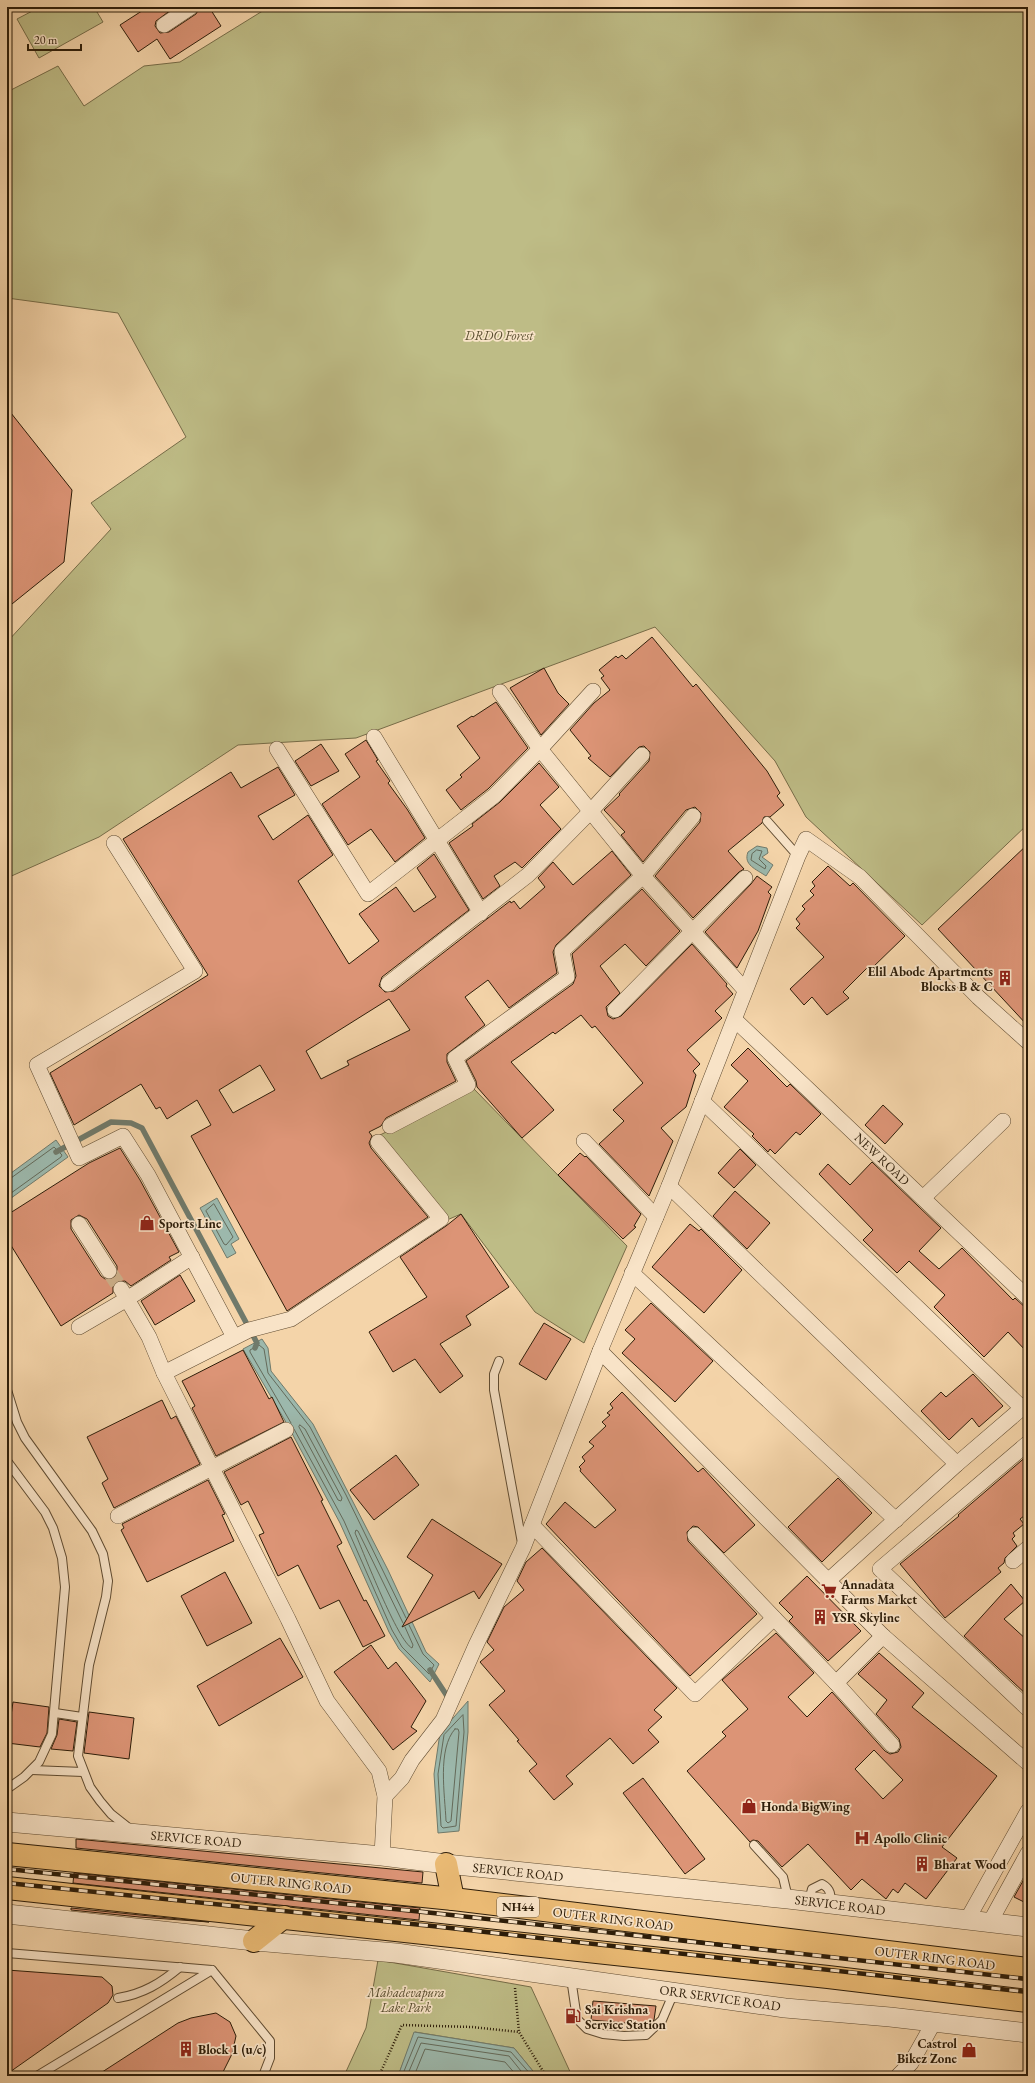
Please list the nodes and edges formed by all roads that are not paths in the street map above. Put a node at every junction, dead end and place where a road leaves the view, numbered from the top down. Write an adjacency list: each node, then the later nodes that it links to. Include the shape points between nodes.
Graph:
1 (191, 7): 2 (street)
2 (164, 25)
3 (593, 691): 7 (street)
4 (500, 692): 7 (street)
5 (374, 737): 12 (street)
6 (277, 749): 12 (street, via 368,894)
7 (540, 750): 9 (street); 12 (street, via 494,796)
8 (642, 755): 9 (street)
9 (591, 811): 15 (street); 17 (street, via 528,875)
10 (693, 816): 15 (street)
11 (766, 821): 14 (lane)
12 (438, 841): 17 (street)
13 (114, 843): 33 (street, via 195,971 37,1065 79,1158 123,1136 148,1175)
14 (798, 856): 20 (street); 23 (street, via 806,839 860,877 978,998)
15 (643, 876): 18 (street); 26 (street, via 562,951 567,977 455,1058 468,1085)
16 (745, 878): 18 (street)
17 (481, 913): 19 (street)
18 (693, 931): 20 (street); 21 (street)
19 (388, 984)
20 (745, 990): 22 (street)
21 (615, 1010)
22 (735, 1020): 24 (street); 30 (street, NEW ROAD)
23 (1028, 1042)
24 (702, 1101): 29 (street); 44 (street)
25 (1003, 1121): 30 (street)
26 (390, 1126)
27 (584, 1141): 31 (street)
28 (378, 1142): 39 (street, via 441,1219 291,1319 249,1330)
29 (670, 1186): 31 (street); 48 (street)
30 (923, 1198): 37 (street, NEW ROAD)
31 (656, 1217): 35 (street)
32 (79, 1224): 34 (street)
33 (192, 1257): 36 (street); 39 (street)
34 (109, 1271)
35 (632, 1273): 40 (street); 51 (street)
36 (124, 1294): 38 (street); 42 (street, via 149,1338)
37 (1028, 1298)
38 (79, 1327)
39 (234, 1337): 42 (street)
40 (600, 1351): 52 (street); 57 (street)
41 (499, 1361): 54 (lane, via 494,1374 494,1390)
42 (164, 1373): 49 (street)
43 (7, 1390): 63 (lane, via 25,1438 92,1531 106,1566 106,1597 90,1659)
44 (1025, 1406): 48 (street)
45 (286, 1430): 49 (street)
46 (1028, 1443): 61 (street, via 880,1569)
47 (7, 1460): 62 (lane, via 45,1512 62,1558 65,1586)
48 (957, 1464): 51 (street)
49 (212, 1468): 50 (street); 69 (street, via 327,1701 379,1771)
50 (118, 1516)
51 (896, 1520): 57 (street)
52 (532, 1524): 54 (street); 58 (street, via 695,1694)
53 (696, 1535): 58 (street)
54 (523, 1548): 69 (street, via 443,1720 412,1760 402,1778)
55 (1028, 1548): 56 (street)
56 (1013, 1561)
57 (829, 1580): 59 (street)
58 (774, 1618): 60 (street)
59 (883, 1636): 60 (street); 65 (street)
60 (836, 1683): 64 (street)
61 (1028, 1709)
62 (55, 1713): 63 (lane); 66 (lane, via 49,1744)
63 (82, 1717): 67 (lane, via 78,1756)
64 (892, 1745)
65 (1028, 1763)
66 (32, 1770): 67 (lane); 68 (lane)
67 (83, 1772): 72 (lane, via 90,1787 110,1814)
68 (7, 1789)
69 (384, 1796): 76 (street)
70 (1028, 1811): 83 (street)
71 (7, 1822): 72 (street, SERVICE ROAD)
72 (138, 1834): 76 (street, SERVICE ROAD)
73 (754, 1845): 80 (lane, via 783,1877)
74 (1028, 1853): 84 (street)
75 (7, 1854): 79 (highway, OUTER RING ROAD / NH44)
76 (382, 1856): 77 (street, SERVICE ROAD)
77 (446, 1864): 79 (highway); 80 (street, SERVICE ROAD)
78 (7, 1888): 82 (highway)
79 (453, 1899): 90 (highway, OUTER RING ROAD / NH44)
80 (788, 1899): 83 (street, SERVICE ROAD)
81 (7, 1914): 86 (street)
82 (284, 1917): 86 (highway); 94 (highway, via 820,1976)
83 (967, 1920): 84 (street, SERVICE ROAD)
84 (990, 1924): 85 (street, SERVICE ROAD)
85 (1028, 1927)
86 (254, 1941): 91 (street, ORR SERVICE ROAD, via 413,1955)
87 (7, 1953): 88 (lane)
88 (180, 1967): 89 (lane); 93 (lane, via 154,1986 140,1993)
89 (212, 1970): 97 (lane); 98 (lane, via 270,2041 270,2058)
90 (1028, 1970)
91 (571, 1978): 92 (street, ORR SERVICE ROAD); 92 (lane, via 577,2019 587,2029 603,2034 646,2035 662,2020)
92 (674, 1992): 95 (street, ORR SERVICE ROAD, via 785,2008)
93 (118, 1998)
94 (1028, 2002)
95 (934, 2022): 96 (street, ORR SERVICE ROAD); 99 (street, via 911,2063)
96 (1028, 2033)
97 (37, 2076)
98 (263, 2076)
99 (898, 2076)

